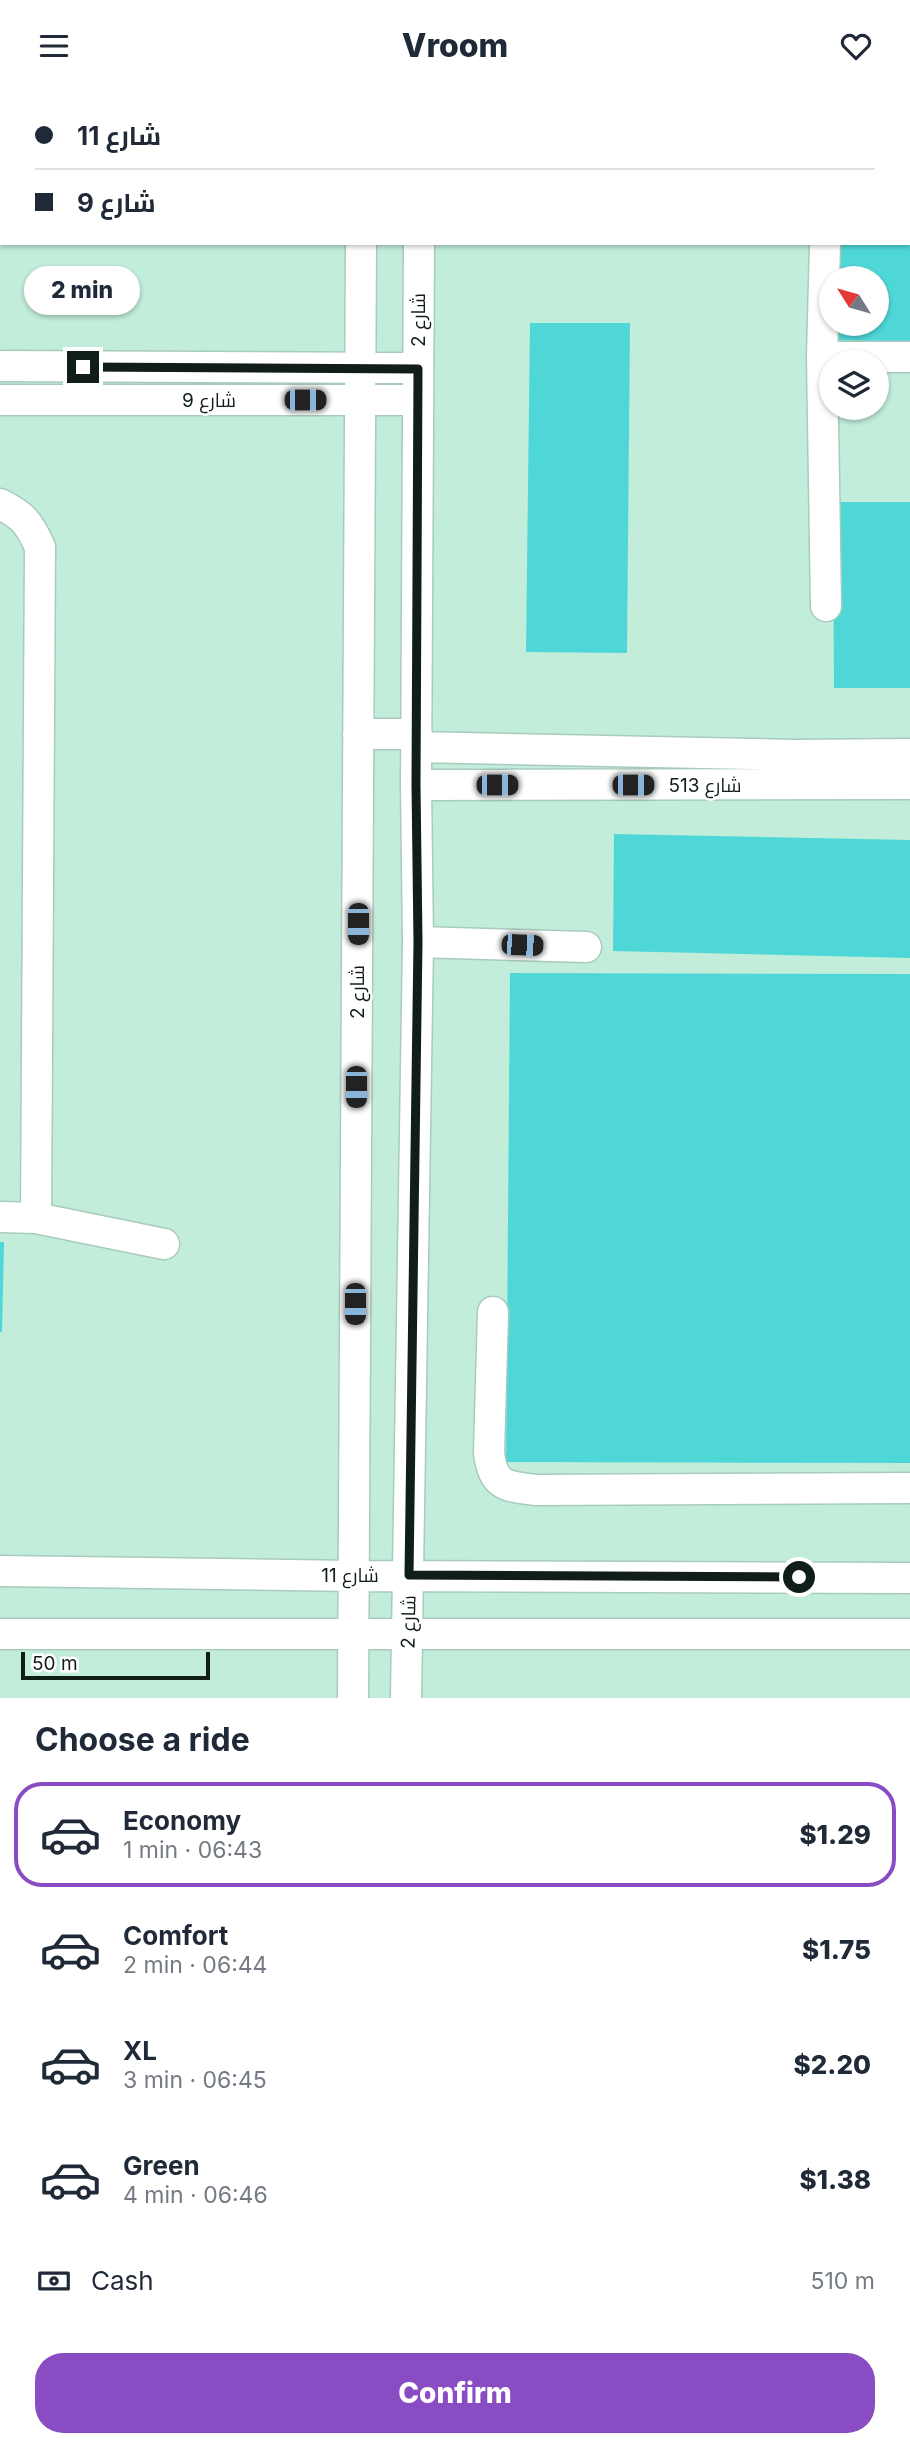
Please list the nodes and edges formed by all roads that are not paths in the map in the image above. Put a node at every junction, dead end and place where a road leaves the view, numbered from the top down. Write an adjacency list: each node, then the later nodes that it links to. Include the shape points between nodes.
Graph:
1 (361, 245): 8 (street, شارع 2)
2 (419, 245): 9 (street, شارع 2)
3 (825, 245): 4 (street)
4 (822, 350)
5 (889, 358): 6 (street)
6 (910, 358)
7 (0, 366): 8 (street, شارع 9)
8 (360, 368): 9 (street, شارع 9); 11 (street, شارع 2)
9 (418, 369): 12 (street, شارع 2)
10 (0, 400): 11 (street, شارع 9)
11 (360, 400): 12 (street, شارع 9); 16 (street, شارع 2)
12 (418, 400): 17 (street, شارع 2)
13 (823, 420): 15 (street)
14 (0, 504): 26 (street, via 19,513 40,547)
15 (826, 606)
16 (359, 734): 17 (street, شارع 513); 32 (street, شارع 2)
17 (417, 740): 19 (street, شارع 513); 21 (street, شارع 2)
18 (910, 754): 19 (street, شارع 513)
19 (794, 755): 22 (street)
20 (910, 784): 22 (street, شارع 513)
21 (416, 785): 22 (street, شارع 513); 23 (street, شارع 2)
22 (796, 785)
23 (418, 942): 24 (street); 31 (street, شارع 2)
24 (586, 947)
25 (0, 1217): 26 (street)
26 (36, 1218): 27 (street)
27 (164, 1244)
28 (493, 1311): 29 (street, via 489,1453 491,1470 500,1482 535,1490)
29 (910, 1488)
30 (0, 1571): 32 (street, شارع 11)
31 (409, 1575): 32 (street, شارع 11); 33 (street, شارع 11); 36 (street, شارع 2)
32 (354, 1576): 35 (street, شارع 2)
33 (910, 1578)
34 (0, 1634): 35 (street)
35 (353, 1634): 36 (street); 38 (street, شارع 2)
36 (408, 1634): 37 (street); 39 (street, شارع 2)
37 (910, 1634)
38 (353, 1698)
39 (407, 1698)

